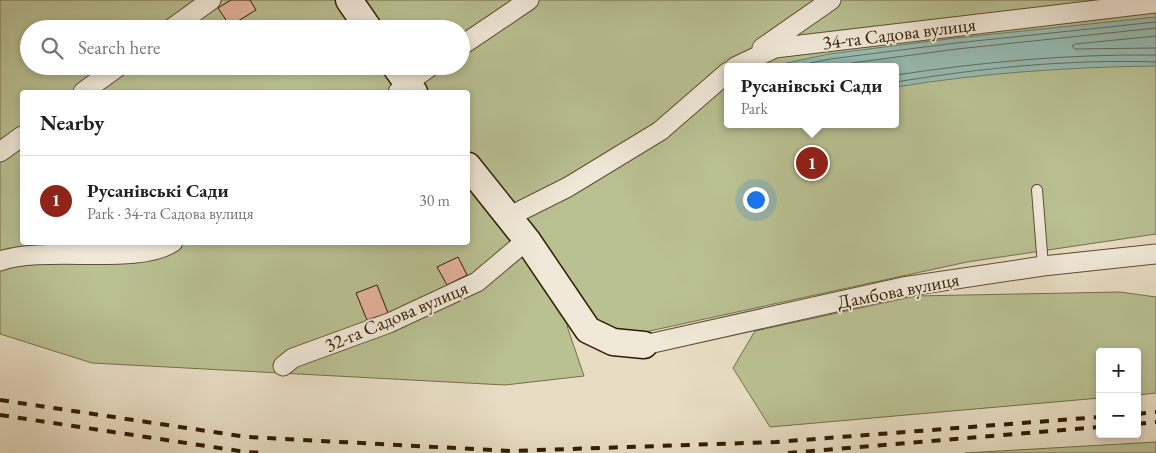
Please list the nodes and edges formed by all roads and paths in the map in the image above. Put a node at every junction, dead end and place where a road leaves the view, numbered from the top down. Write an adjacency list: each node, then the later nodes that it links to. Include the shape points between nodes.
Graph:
1 (211, 0): 6 (street)
2 (349, 0): 7 (street)
3 (529, 0): 8 (street)
4 (831, 0): 9 (street)
5 (1156, 3): 10 (street, 34-та Садова вулиця, via 775,48)
6 (184, 20)
7 (363, 20)
8 (470, 40)
9 (741, 63)
10 (743, 63)
11 (107, 75): 15 (street)
12 (418, 75): 14 (street)
13 (724, 75): 20 (street, via 660,131 568,188)
14 (404, 84)
15 (86, 90)
16 (20, 137): 17 (street)
17 (0, 152)
18 (470, 169): 20 (street)
19 (1037, 190): 25 (lane)
20 (508, 217): 21 (street)
21 (527, 240): 26 (street, via 588,330 613,342); 27 (street, 32-га Садова вулиця, via 477,282 389,323 293,358)
22 (169, 245): 24 (street, via 146,253 33,254)
23 (1156, 254): 25 (street, Дамбова вулиця)
24 (0, 260)
25 (1044, 266): 26 (street, Дамбова вулиця, via 903,287)
26 (644, 345)
27 (284, 366)

